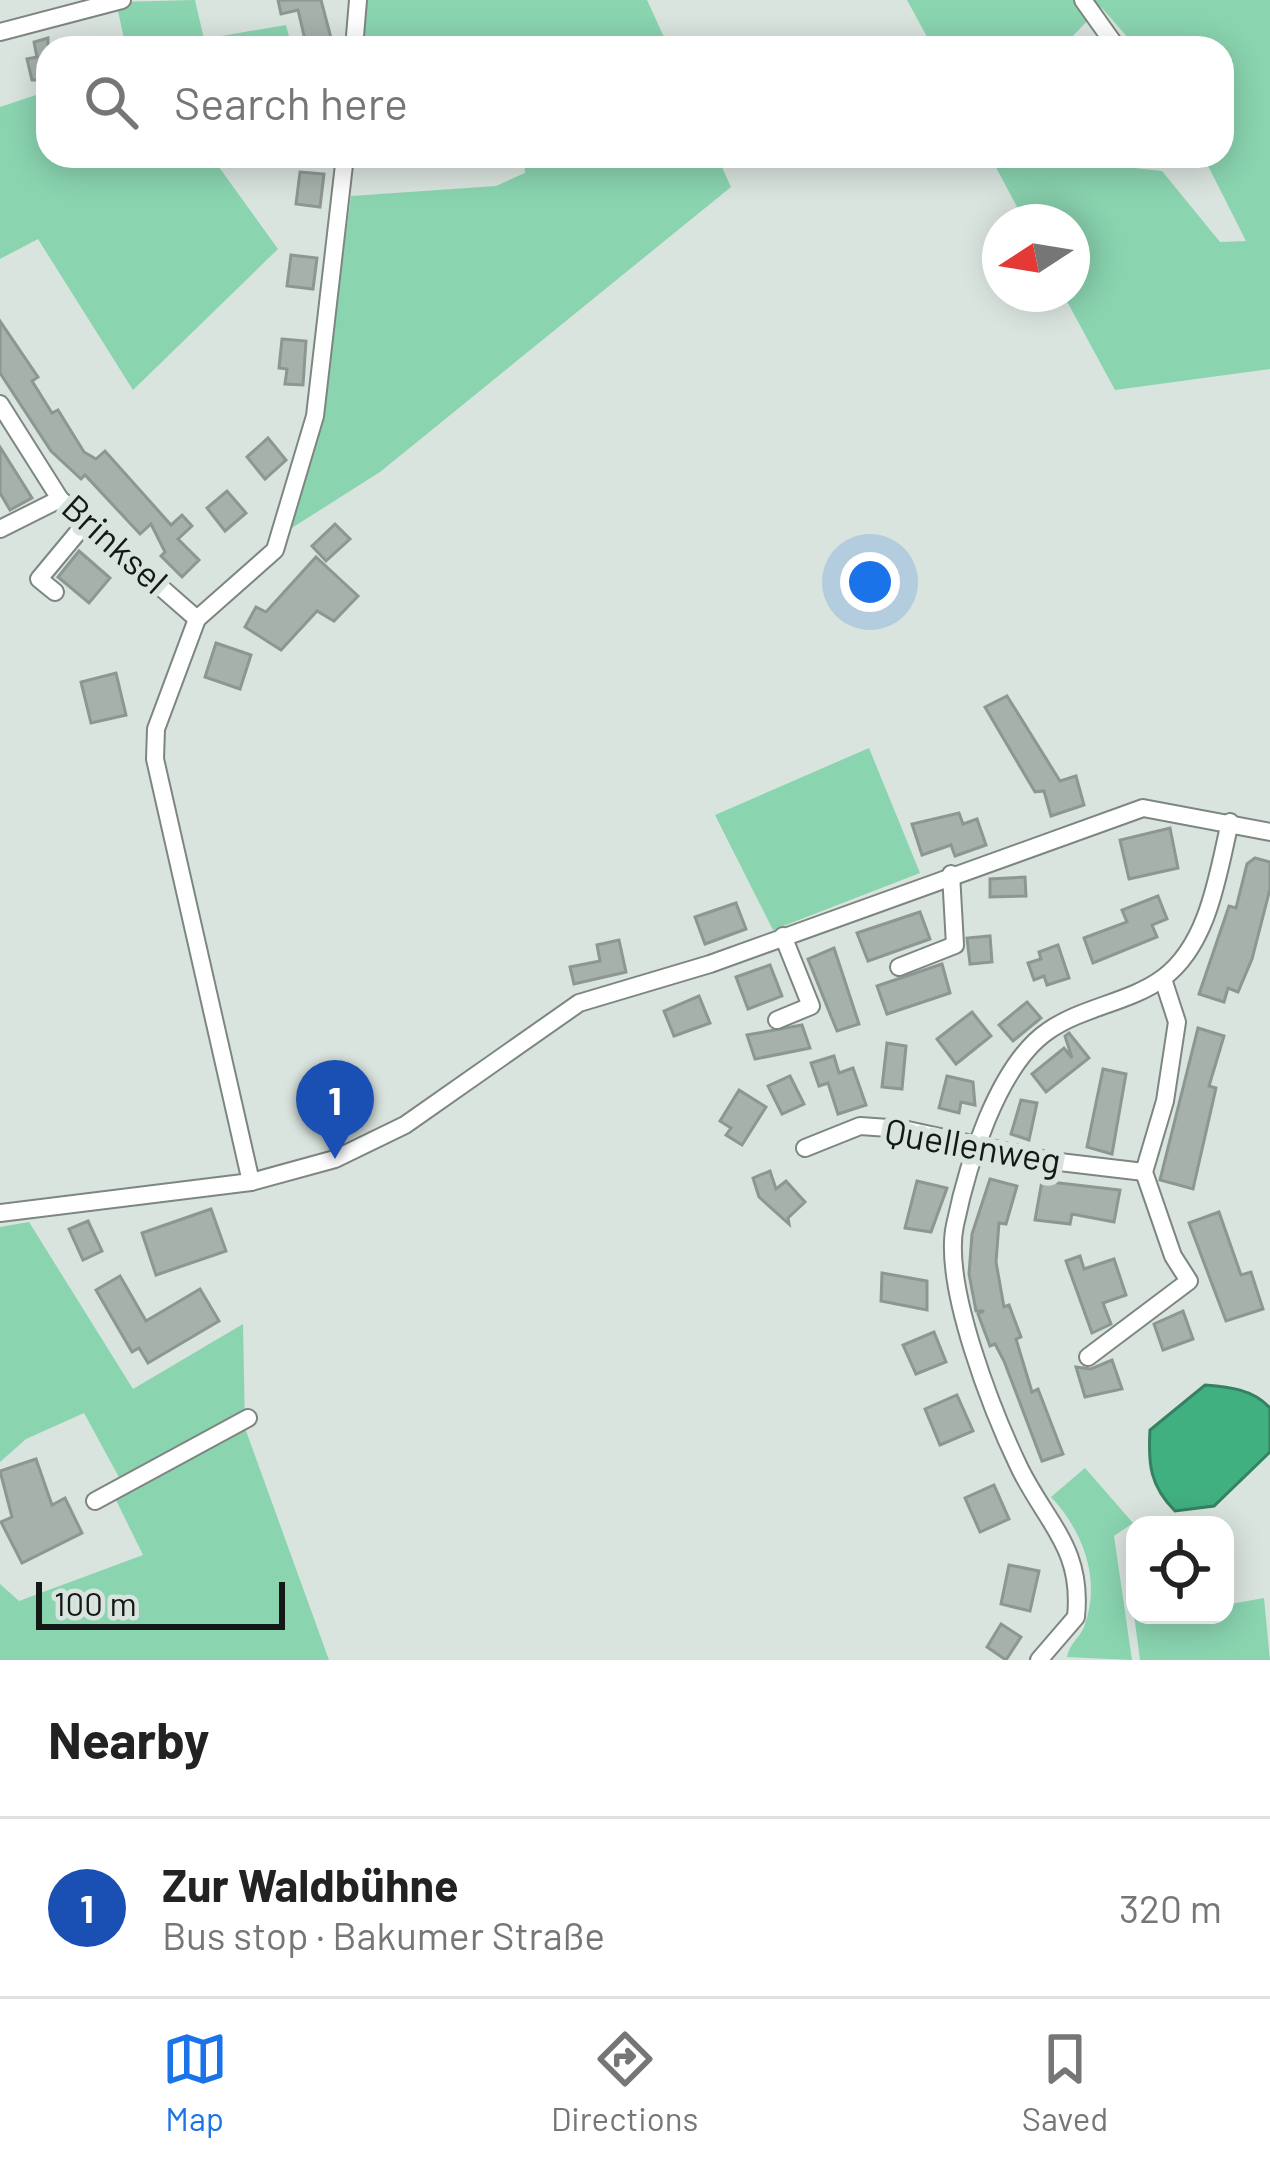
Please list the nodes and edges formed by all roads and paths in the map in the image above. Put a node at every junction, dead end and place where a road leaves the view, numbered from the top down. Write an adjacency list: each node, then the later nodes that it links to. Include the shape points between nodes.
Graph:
1 (358, 0): 5 (street)
2 (1083, 0): 6 (street)
3 (118, 1): 4 (street)
4 (0, 32)
5 (355, 36)
6 (1109, 36)
7 (343, 168): 13 (street, via 315,416 275,550)
8 (0, 404): 9 (street, Brinksel)
9 (60, 499): 10 (street, Brinksel); 11 (street)
10 (88, 520): 12 (street, via 40,579); 13 (street, Brinksel)
11 (0, 529)
12 (55, 592)
13 (197, 619): 24 (street, via 156,729 155,759)
14 (1230, 821): 15 (street); 16 (street, via 1143,808); 19 (street, via 1212,900)
15 (1270, 832)
16 (951, 874): 17 (street); 18 (street, via 955,945)
17 (783, 936): 20 (street, via 811,1006); 24 (street, via 579,1003 405,1125 335,1160)
18 (899, 968)
19 (1163, 979): 21 (street, via 1045,1032 1004,1085); 23 (street, via 1177,1022)
20 (777, 1020)
21 (976, 1146): 22 (street, Quellenweg, via 860,1126); 23 (street, Quellenweg); 29 (street, via 954,1230 954,1269 1019,1467 1074,1556 1079,1586 1076,1617)
22 (805, 1148)
23 (1144, 1172): 26 (street, via 1189,1281)
24 (251, 1182): 25 (street)
25 (0, 1214)
26 (1088, 1357)
27 (248, 1418): 28 (street)
28 (95, 1501)
29 (1044, 1658)

